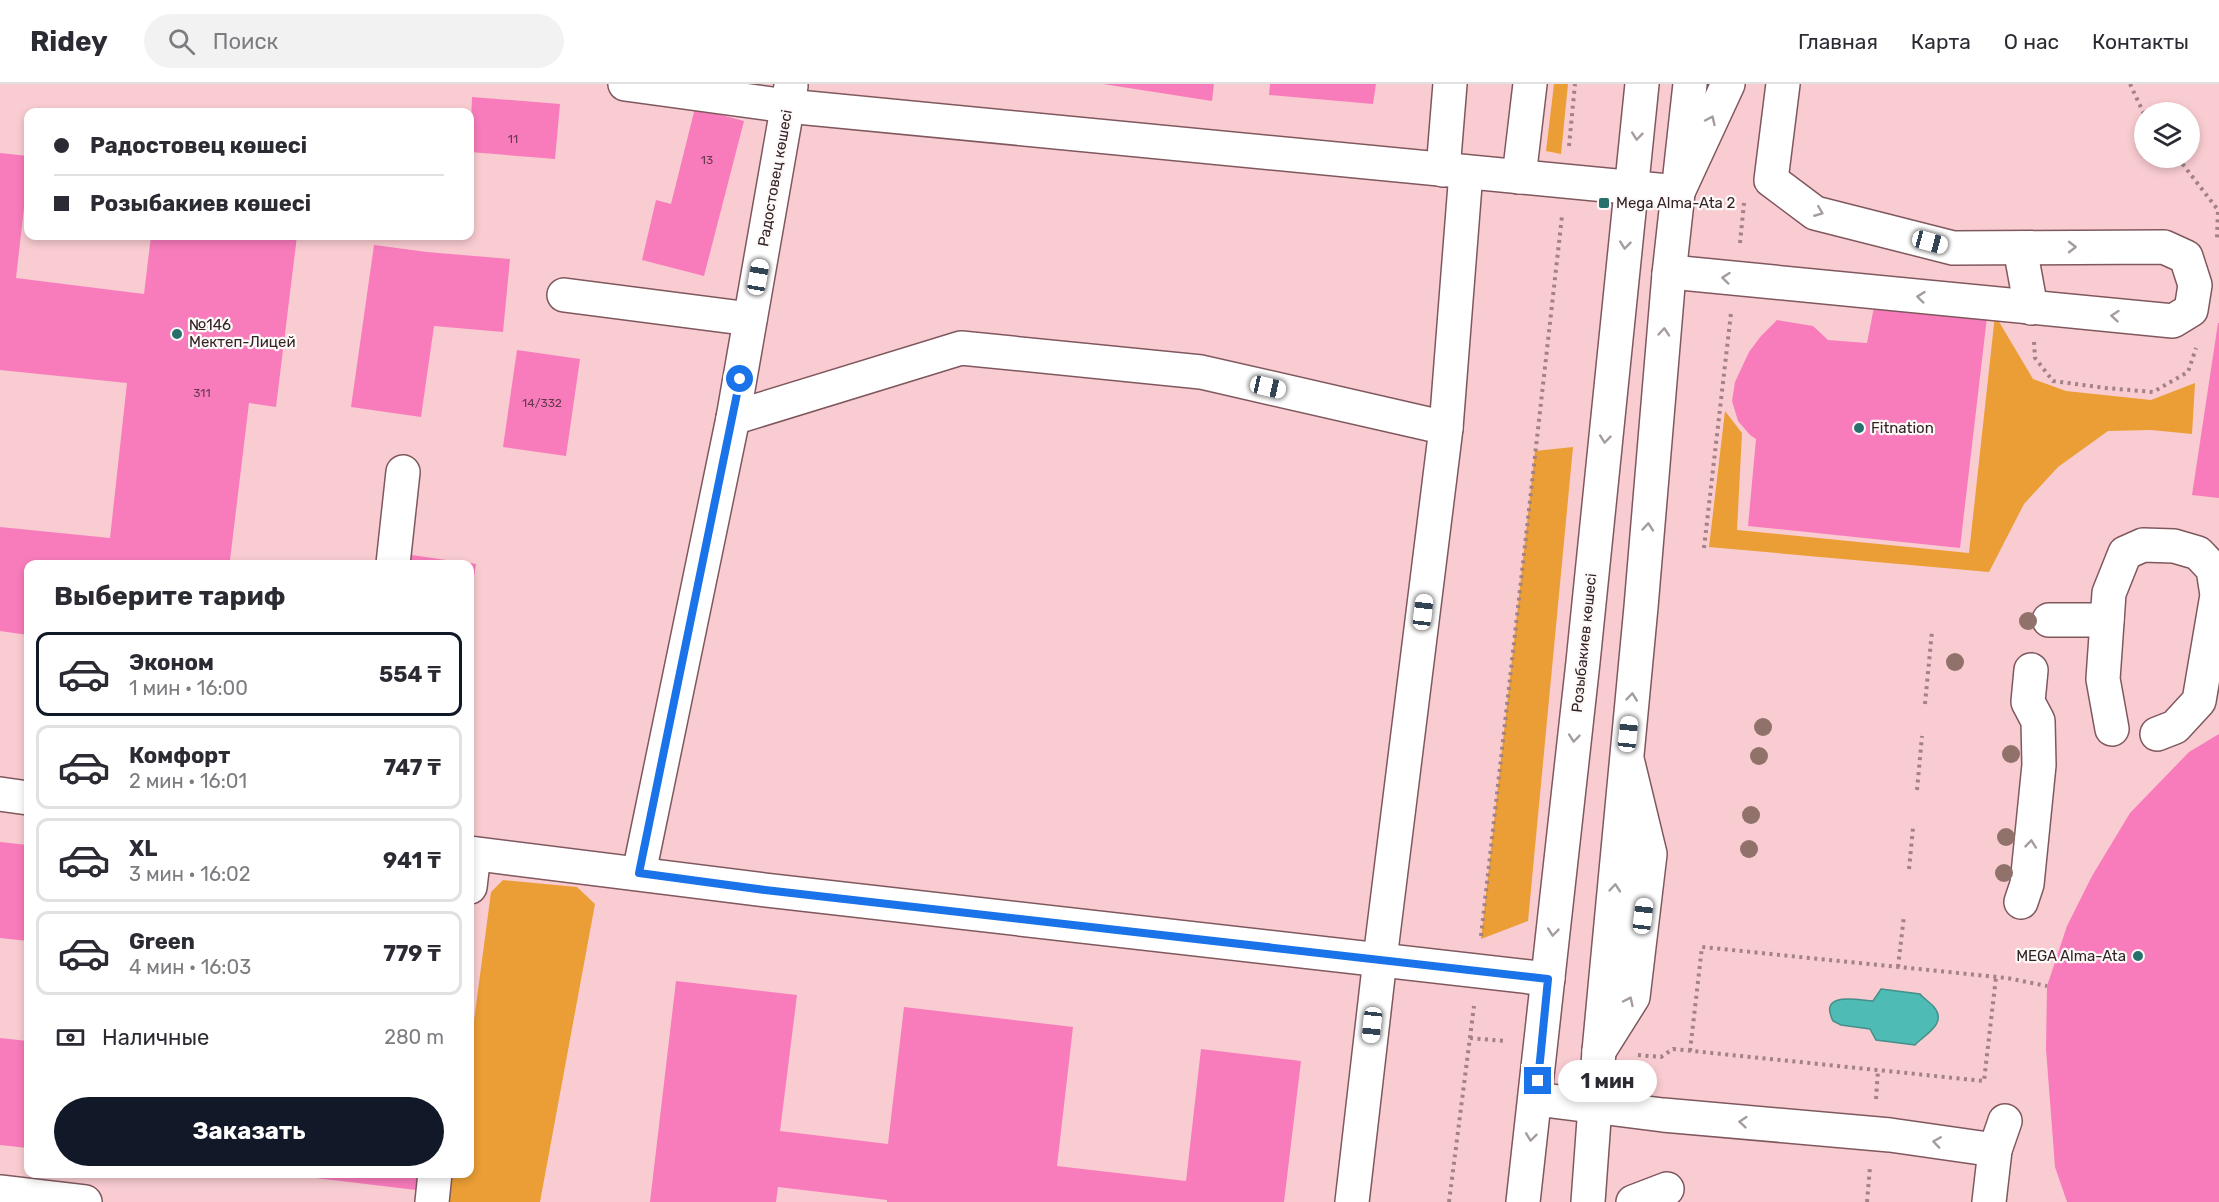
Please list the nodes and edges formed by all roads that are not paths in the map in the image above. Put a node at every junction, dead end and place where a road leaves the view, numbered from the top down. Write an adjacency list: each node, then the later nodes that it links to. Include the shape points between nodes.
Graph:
1 (625, 84): 8 (main road)
2 (1450, 84): 9 (main road)
3 (1530, 84): 10 (main road)
4 (1642, 84): 11 (main road, Розыбакиев көшесі, one-way to 11)
5 (1690, 84): 12 (main road)
6 (1728, 84): 12 (main road, one-way to 6)
7 (1783, 84): 13 (main road, one-way to 13, via 1771,180 1815,213 1953,248)
8 (789, 95): 9 (main road); 17 (main road, Радостовец көшесі)
9 (1455, 171): 10 (main road); 19 (main road)
10 (1519, 177): 11 (main road)
11 (1631, 187): 12 (main road); 33 (main road, Розыбакиев көшесі, one-way to 33)
12 (1678, 192): 14 (main road)
13 (2020, 248): 16 (main road); 16 (main road, one-way to 16, via 2164,246 2186,256 2194,285 2191,310 2173,321)
14 (1669, 274): 16 (main road, one-way to 14); 35 (main road, one-way to 14)
15 (564, 295): 17 (main road)
16 (2031, 308)
17 (750, 319): 18 (main road, Радостовец көшесі)
18 (733, 418): 19 (main road, via 961,348 1201,372); 30 (main road, Радостовец көшесі)
19 (1446, 428): 32 (main road)
20 (403, 472): 21 (main road)
21 (393, 560)
22 (2049, 620): 23 (main road)
23 (2107, 620): 25 (main road, via 2103,679); 26 (main road, via 2109,593 2126,553 2143,545 2174,546 2198,553 2213,569 2217,595 2199,701 2175,727)
24 (2031, 670): 31 (main road, one-way to 24, via 2027,884 2039,765 2038,721 2028,702)
25 (2112, 729)
26 (2157, 734)
27 (0, 794): 28 (main road)
28 (24, 797)
29 (474, 854): 30 (main road)
30 (639, 873): 32 (main road)
31 (2021, 902)
32 (1380, 959): 33 (main road); 41 (main road)
33 (1548, 979): 34 (main road, Розыбакиев көшесі)
34 (1536, 1099): 35 (main road); 42 (main road, Розыбакиев көшесі, one-way to 42)
35 (1596, 1108): 43 (main road); 45 (main road, one-way to 35, via 2000,1135 1890,1135)
36 (434, 1178): 40 (main road)
37 (1667, 1190): 44 (main road)
38 (0, 1192): 39 (main road)
39 (85, 1202)
40 (432, 1202)
41 (1352, 1202)
42 (1523, 1202)
43 (1588, 1202)
44 (1633, 1202)
45 (1989, 1202)

